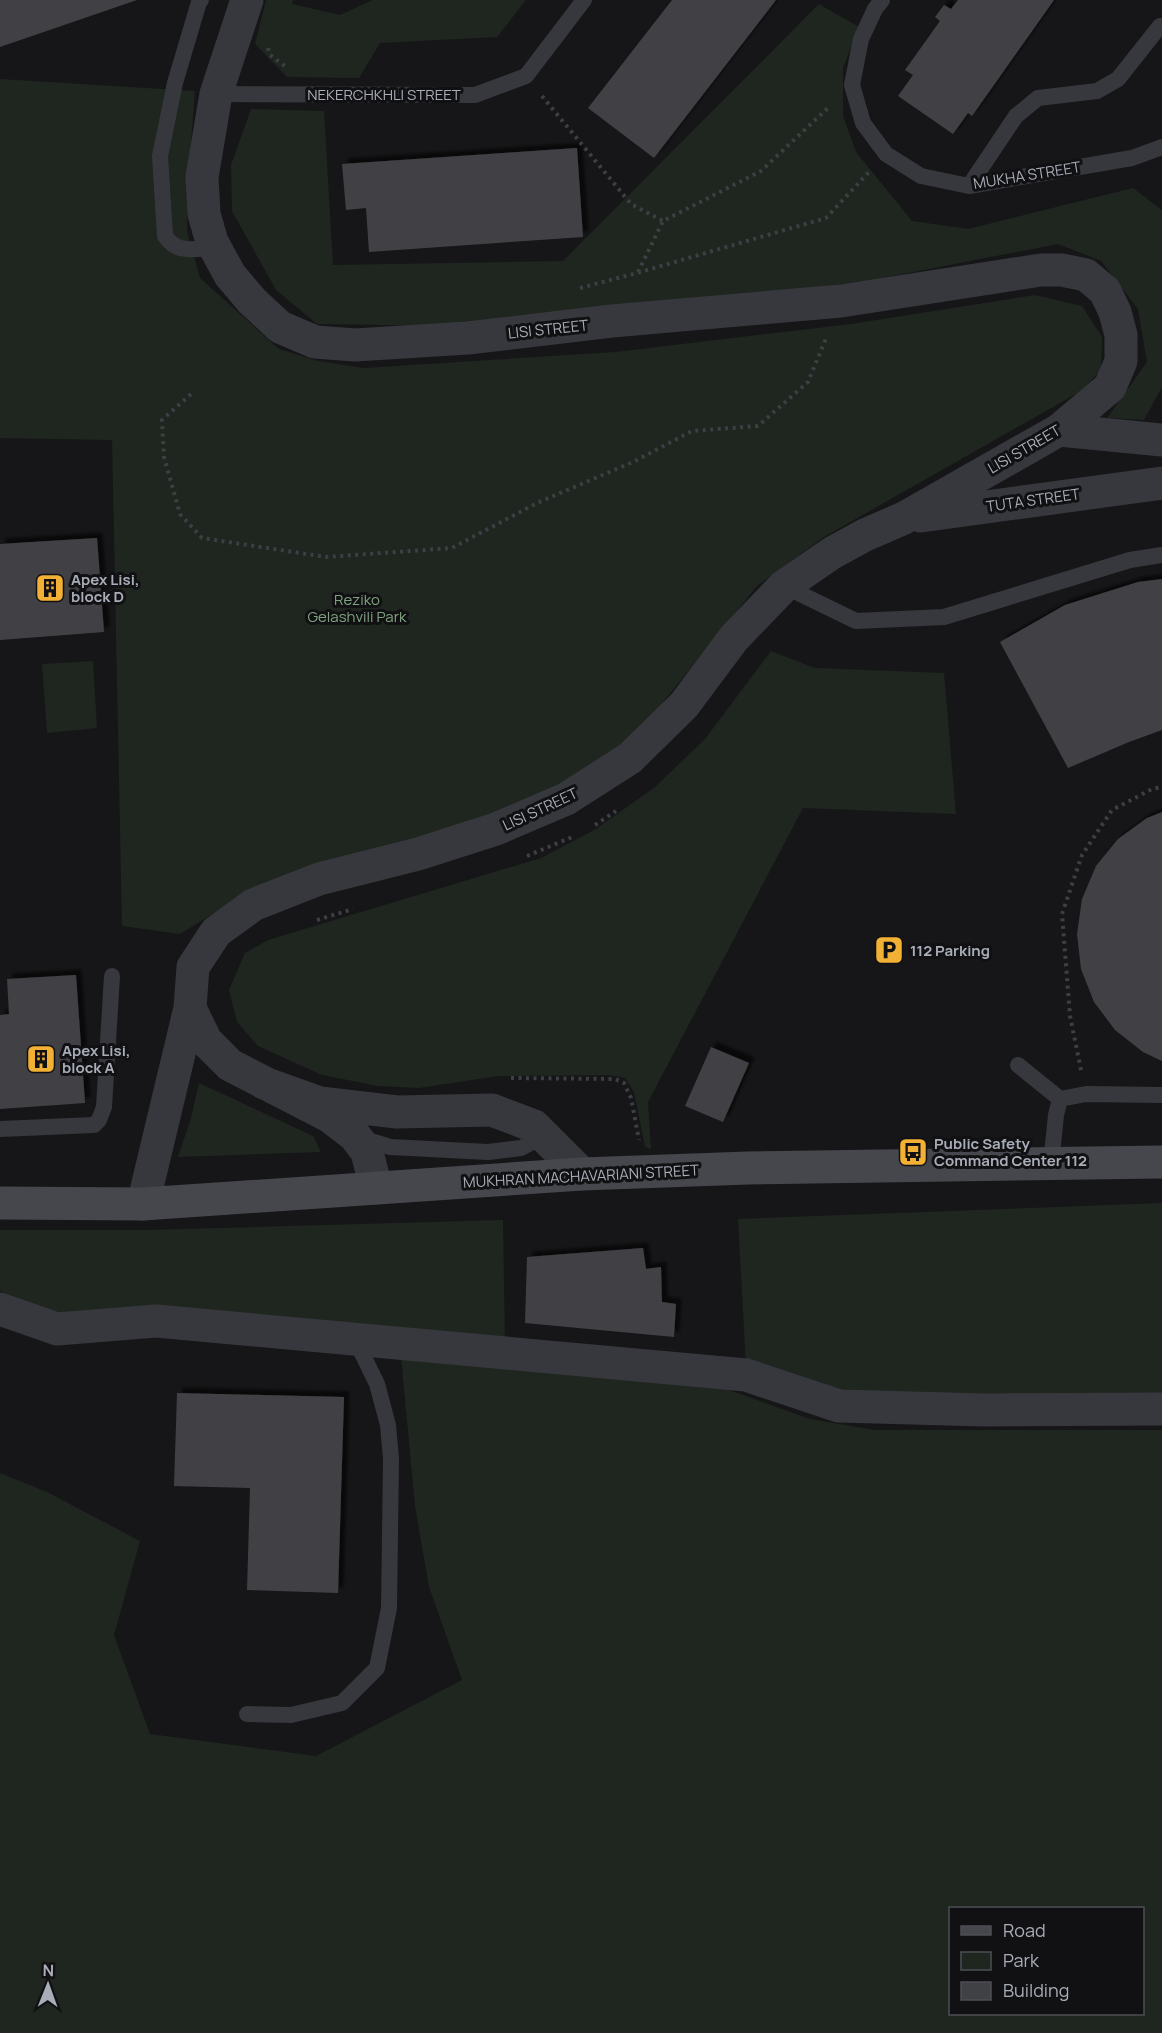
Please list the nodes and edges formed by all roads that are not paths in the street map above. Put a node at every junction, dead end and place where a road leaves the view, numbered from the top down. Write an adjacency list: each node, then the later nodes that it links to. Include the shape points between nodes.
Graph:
1 (201, 0): 9 (lane, via 175,83 160,167 165,236 179,249)
2 (247, 0): 6 (street, LISI STREET)
3 (584, 0): 6 (lane, NEKERCHKHLI STREET, via 526,76 475,95)
4 (882, 0): 8 (lane, MUKHA STREET, via 861,39 852,85 863,123 886,154 921,176)
5 (1160, 26): 8 (lane, via 1118,79 1097,92 1038,98 1016,116)
6 (216, 94): 9 (street, LISI STREET, via 202,177 204,214)
7 (1162, 147): 8 (lane, MUKHA STREET, via 1132,158)
8 (969, 186)
9 (215, 248): 10 (street, LISI STREET, via 230,275 280,327 315,342 355,345 468,338 841,301 1041,270 1086,275 1105,291 1115,312 1121,335 1121,361 1110,387)
10 (1059, 430): 11 (street); 14 (street, LISI STREET)
11 (1161, 437): 13 (street)
12 (1162, 483): 13 (street, TUTA STREET)
13 (1118, 489): 14 (street, TUTA STREET)
14 (904, 518): 16 (street, LISI STREET, via 832,553)
15 (1162, 555): 16 (lane, via 1130,560 944,617 856,621)
16 (784, 586): 18 (street, LISI STREET, via 734,638 684,705 630,758 566,799 496,829 319,879 254,906 216,932 193,967)
17 (112, 976): 23 (lane, via 104,1107 99,1120 94,1125)
18 (190, 1008): 20 (street, via 206,1041 230,1065); 31 (street, LISI STREET)
19 (1018, 1065): 22 (lane)
20 (264, 1083): 24 (street, via 329,1116); 25 (street, via 320,1103 397,1112 492,1110 534,1126)
21 (1162, 1095): 22 (lane, via 1086,1094)
22 (1060, 1099): 27 (lane)
23 (0, 1129)
24 (355, 1136): 25 (lane, via 390,1147 488,1152 521,1148); 29 (street, via 367,1152)
25 (544, 1136): 28 (street)
26 (1162, 1162): 27 (main road, MUKHRAN MACHAVARIANI STREET)
27 (1051, 1164): 28 (main road, MUKHRAN MACHAVARIANI STREET)
28 (582, 1174): 29 (main road, MUKHRAN MACHAVARIANI STREET)
29 (376, 1188): 31 (main road, MUKHRAN MACHAVARIANI STREET)
30 (0, 1203): 31 (main road, MUKHRAN MACHAVARIANI STREET)
31 (143, 1204)
32 (0, 1309): 33 (street, via 57,1329 156,1321)
33 (355, 1339): 34 (street, via 746,1375 839,1406 985,1410); 35 (lane, via 377,1384 388,1425 391,1459 389,1608 377,1668 342,1703 291,1714)
34 (1162, 1408)
35 (247, 1714)

